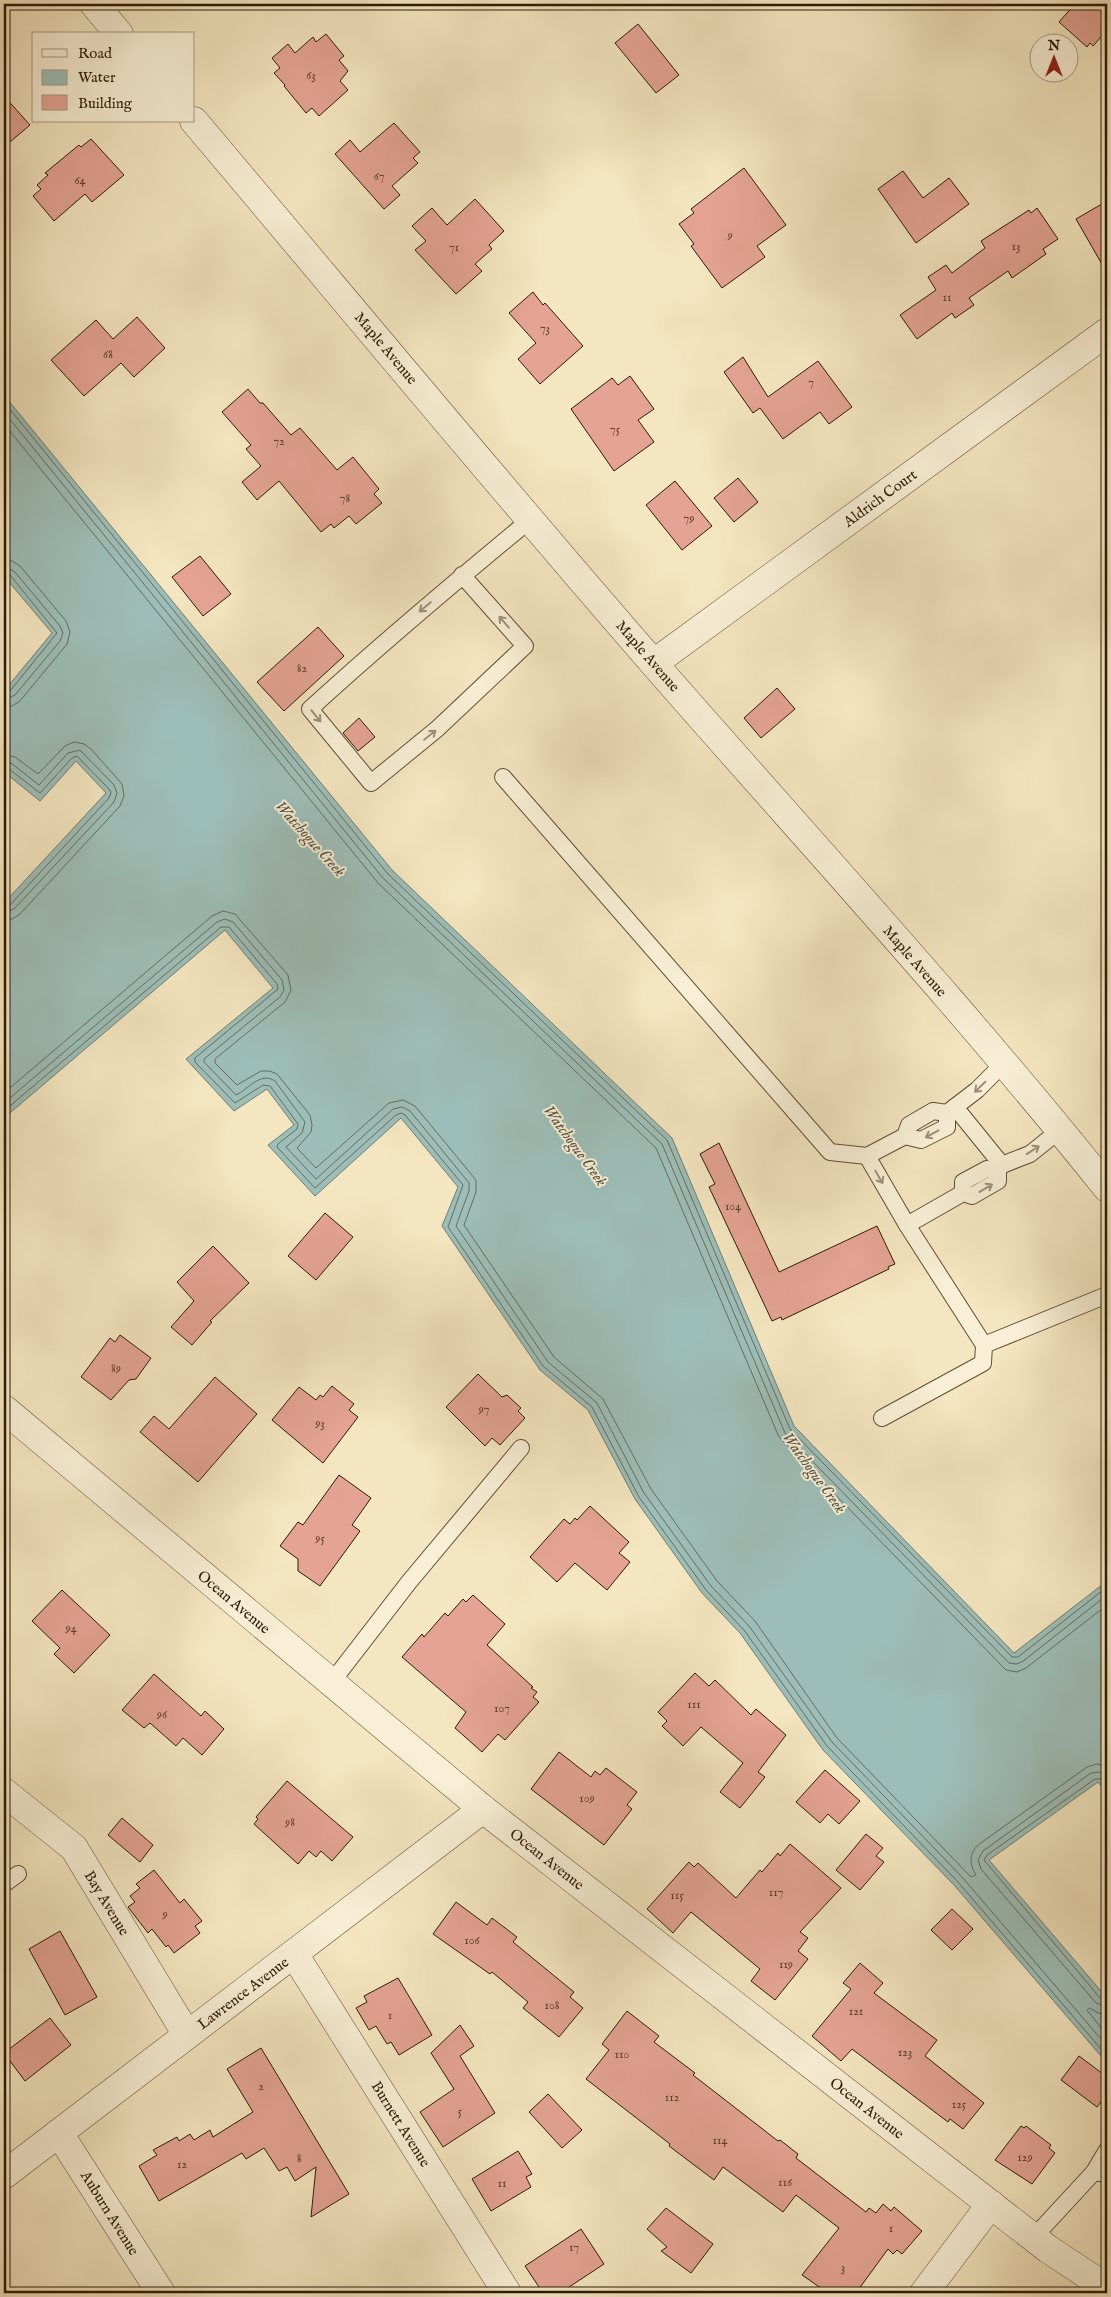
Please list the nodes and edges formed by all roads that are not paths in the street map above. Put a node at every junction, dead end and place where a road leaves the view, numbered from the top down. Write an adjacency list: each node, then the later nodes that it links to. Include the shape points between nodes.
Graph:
1 (94, 4): 2 (street)
2 (117, 32)
3 (195, 122): 5 (street, Maple Avenue)
4 (1107, 332): 7 (street, Aldrich Court)
5 (532, 519): 6 (lane); 7 (street, Maple Avenue)
6 (462, 575): 6 (lane, one-way to 6, via 310,710 371,783 437,729 526,646)
7 (654, 663): 9 (street, Maple Avenue)
8 (503, 777): 12 (lane, via 830,1152)
9 (1003, 1064): 10 (lane, one-way to 10); 11 (street, Maple Avenue)
10 (951, 1110): 12 (lane, one-way to 12, via 947,1127 921,1140 905,1136); 13 (lane)
11 (1060, 1130): 13 (lane, one-way to 11, via 1030,1154); 14 (street, Maple Avenue)
12 (867, 1156): 15 (lane, one-way to 15)
13 (1000, 1167): 15 (lane, one-way to 13, via 963,1193 972,1196 998,1181)
14 (1107, 1188)
15 (907, 1225): 17 (lane)
16 (1107, 1295): 17 (lane)
17 (984, 1345): 19 (lane, via 983,1362)
18 (4, 1409): 21 (street, Ocean Avenue)
19 (882, 1418)
20 (521, 1448): 21 (lane, via 409,1582)
21 (331, 1683): 23 (street, Ocean Avenue)
22 (4, 1792): 27 (street, Bay Avenue, via 74,1848)
23 (482, 1809): 26 (street, Lawrence Avenue); 32 (street, Ocean Avenue)
24 (18, 1874): 25 (lane)
25 (4, 1884)
26 (294, 1954): 27 (street, Lawrence Avenue); 36 (street, Burnett Avenue)
27 (187, 2035): 28 (street, Lawrence Avenue)
28 (60, 2133): 31 (street, Lawrence Avenue); 35 (street, Auburn Avenue)
29 (1107, 2150): 30 (lane)
30 (1101, 2173): 33 (lane)
31 (4, 2175)
32 (991, 2204): 33 (street, Ocean Avenue); 37 (street)
33 (1033, 2238): 34 (street, Ocean Avenue)
34 (1107, 2288)
35 (161, 2293)
36 (508, 2293)
37 (924, 2293)

